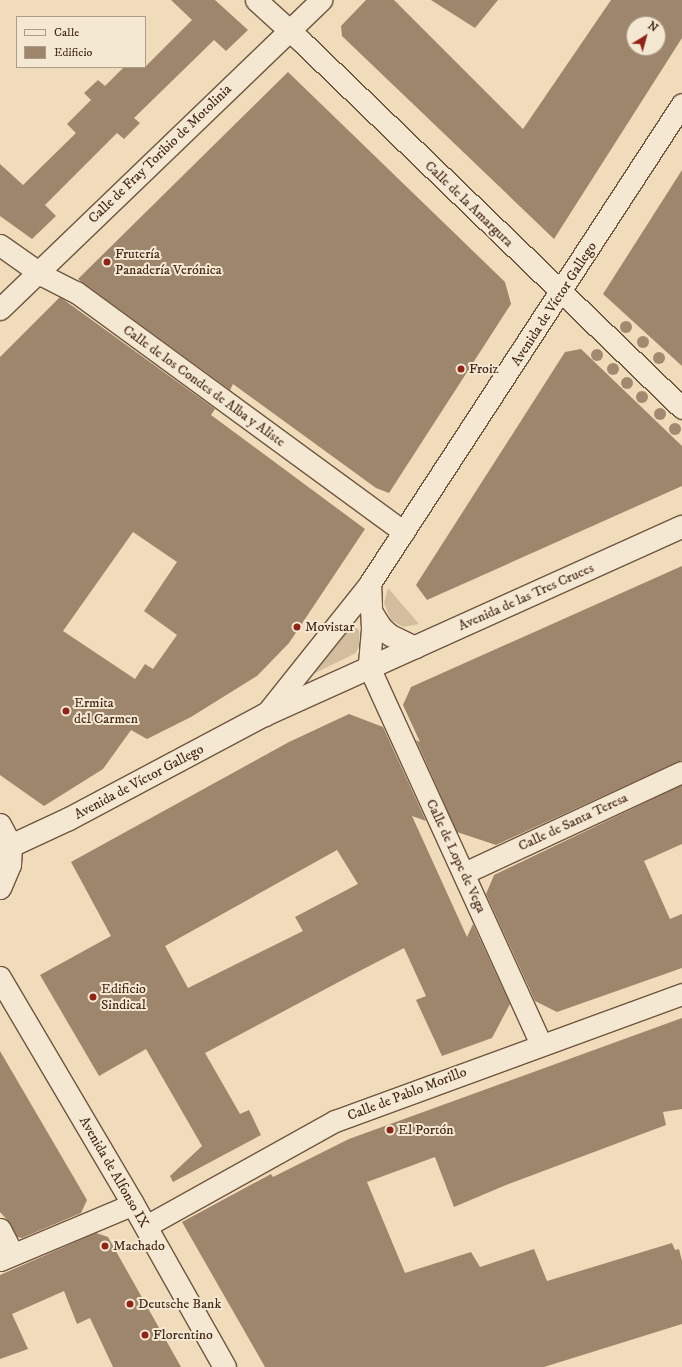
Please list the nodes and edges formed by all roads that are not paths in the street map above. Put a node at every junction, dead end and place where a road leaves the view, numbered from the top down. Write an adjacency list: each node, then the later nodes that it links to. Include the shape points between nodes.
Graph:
1 (256, 0): 3 (street, Calle de la Amargura)
2 (321, 0): 3 (street, Calle de Fray Toribio de Motolinia)
3 (290, 31): 6 (street, Calle de Fray Toribio de Motolinia, via 263,53); 7 (street, Calle de la Amargura)
4 (682, 104): 7 (street, Avenida de Víctor Gallego)
5 (0, 245): 6 (street, Calle de los Condes de Alba y Aliste)
6 (38, 272): 8 (street, Calle de Fray Toribio de Motolinia); 11 (street, Calle de los Condes de Alba y Aliste, via 76,292)
7 (561, 293): 9 (street, Calle de la Amargura); 11 (street, Avenida de Víctor Gallego)
8 (0, 309)
9 (682, 408)
10 (682, 527): 14 (street, Avenida de las Tres Cruces)
11 (404, 532): 12 (street, Avenida de Víctor Gallego)
12 (370, 583): 13 (street); 16 (street, Avenida de Víctor Gallego)
13 (371, 611): 14 (street, via 390,635); 15 (street)
14 (415, 647): 15 (street, Avenida de las Tres Cruces)
15 (369, 667): 16 (street, Avenida de Víctor Gallego); 20 (street, Calle de Lope de Vega)
16 (265, 715): 19 (street, Avenida de Víctor Gallego, via 69,819)
17 (682, 772): 20 (street, Calle de Santa Teresa)
18 (0, 825): 19 (street)
19 (11, 846): 21 (street, via 10,865)
20 (464, 873): 24 (street, Calle de Lope de Vega)
21 (0, 888)
22 (0, 978): 25 (street, Avenida de Alfonso IX)
23 (682, 994): 24 (street, Calle de Pablo Morillo)
24 (541, 1044): 26 (street, Calle de Pablo Morillo, via 335,1121)
25 (133, 1204): 26 (street, Avenida de Alfonso IX); 28 (street)
26 (146, 1226): 29 (street, Avenida de Alfonso IX)
27 (0, 1229): 28 (street)
28 (6, 1257)
29 (225, 1367)

